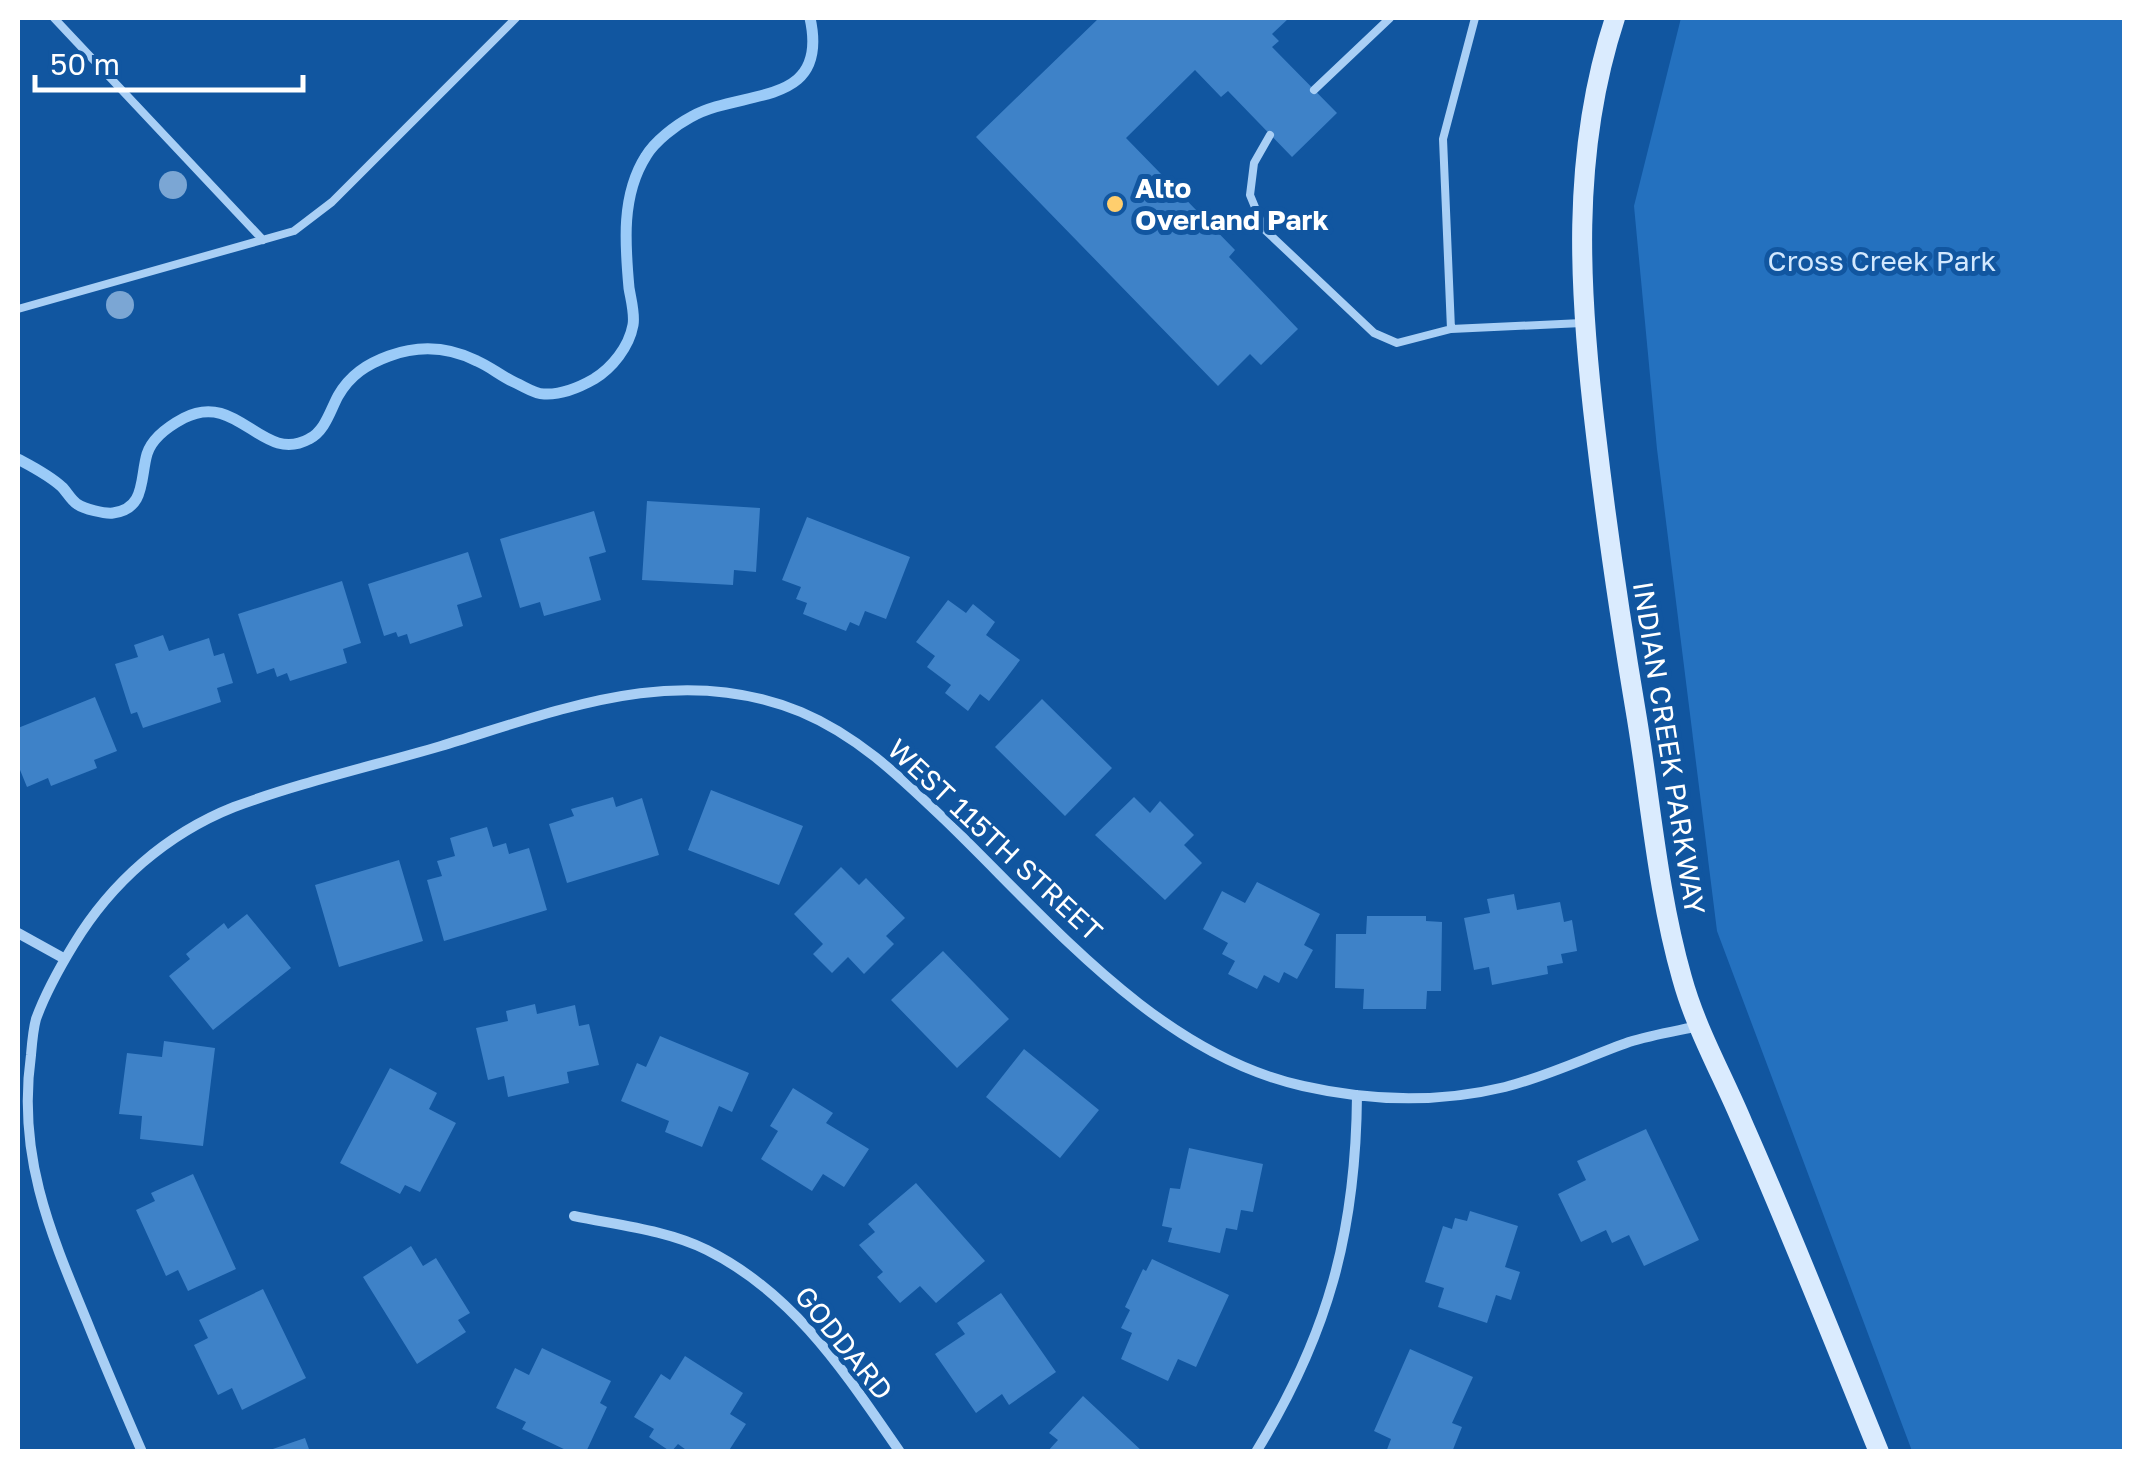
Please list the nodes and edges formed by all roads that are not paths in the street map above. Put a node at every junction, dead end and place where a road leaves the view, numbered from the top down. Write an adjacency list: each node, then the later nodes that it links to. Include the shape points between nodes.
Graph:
1 (54, 18): 8 (lane)
2 (516, 18): 8 (lane, via 332,202 294,231)
3 (1390, 18): 6 (lane)
4 (1475, 18): 11 (lane, via 1443,139)
5 (1615, 18): 10 (street, INDIAN CREEK PARKWAY, via 1597,80 1581,192)
6 (1314, 90)
7 (1270, 135): 11 (lane, via 1254,163 1250,195 1264,229 1374,333 1397,343)
8 (264, 240): 9 (lane)
9 (18, 309)
10 (1582, 324): 11 (lane); 14 (street, INDIAN CREEK PARKWAY, via 1610,561 1658,868)
11 (1452, 329)
12 (18, 933): 13 (street)
13 (65, 959): 15 (street, WEST 115TH STREET, via 97,906 139,865 232,808 552,712 628,692 687,688 797,710 845,734 894,770 1134,1003 1198,1046 1263,1075); 17 (street, WEST 115TH STREET, via 35,1022 25,1093 30,1160 47,1226)
14 (1698, 1026): 15 (street, WEST 115TH STREET, via 1630,1042 1501,1088 1400,1100); 20 (street, INDIAN CREEK PARKWAY)
15 (1357, 1096): 19 (street, via 1357,1163 1343,1250 1317,1332)
16 (574, 1216): 18 (street, GODDARD, via 670,1236 706,1250 772,1292 812,1330)
17 (142, 1452)
18 (900, 1452)
19 (1256, 1452)
20 (1879, 1452)

